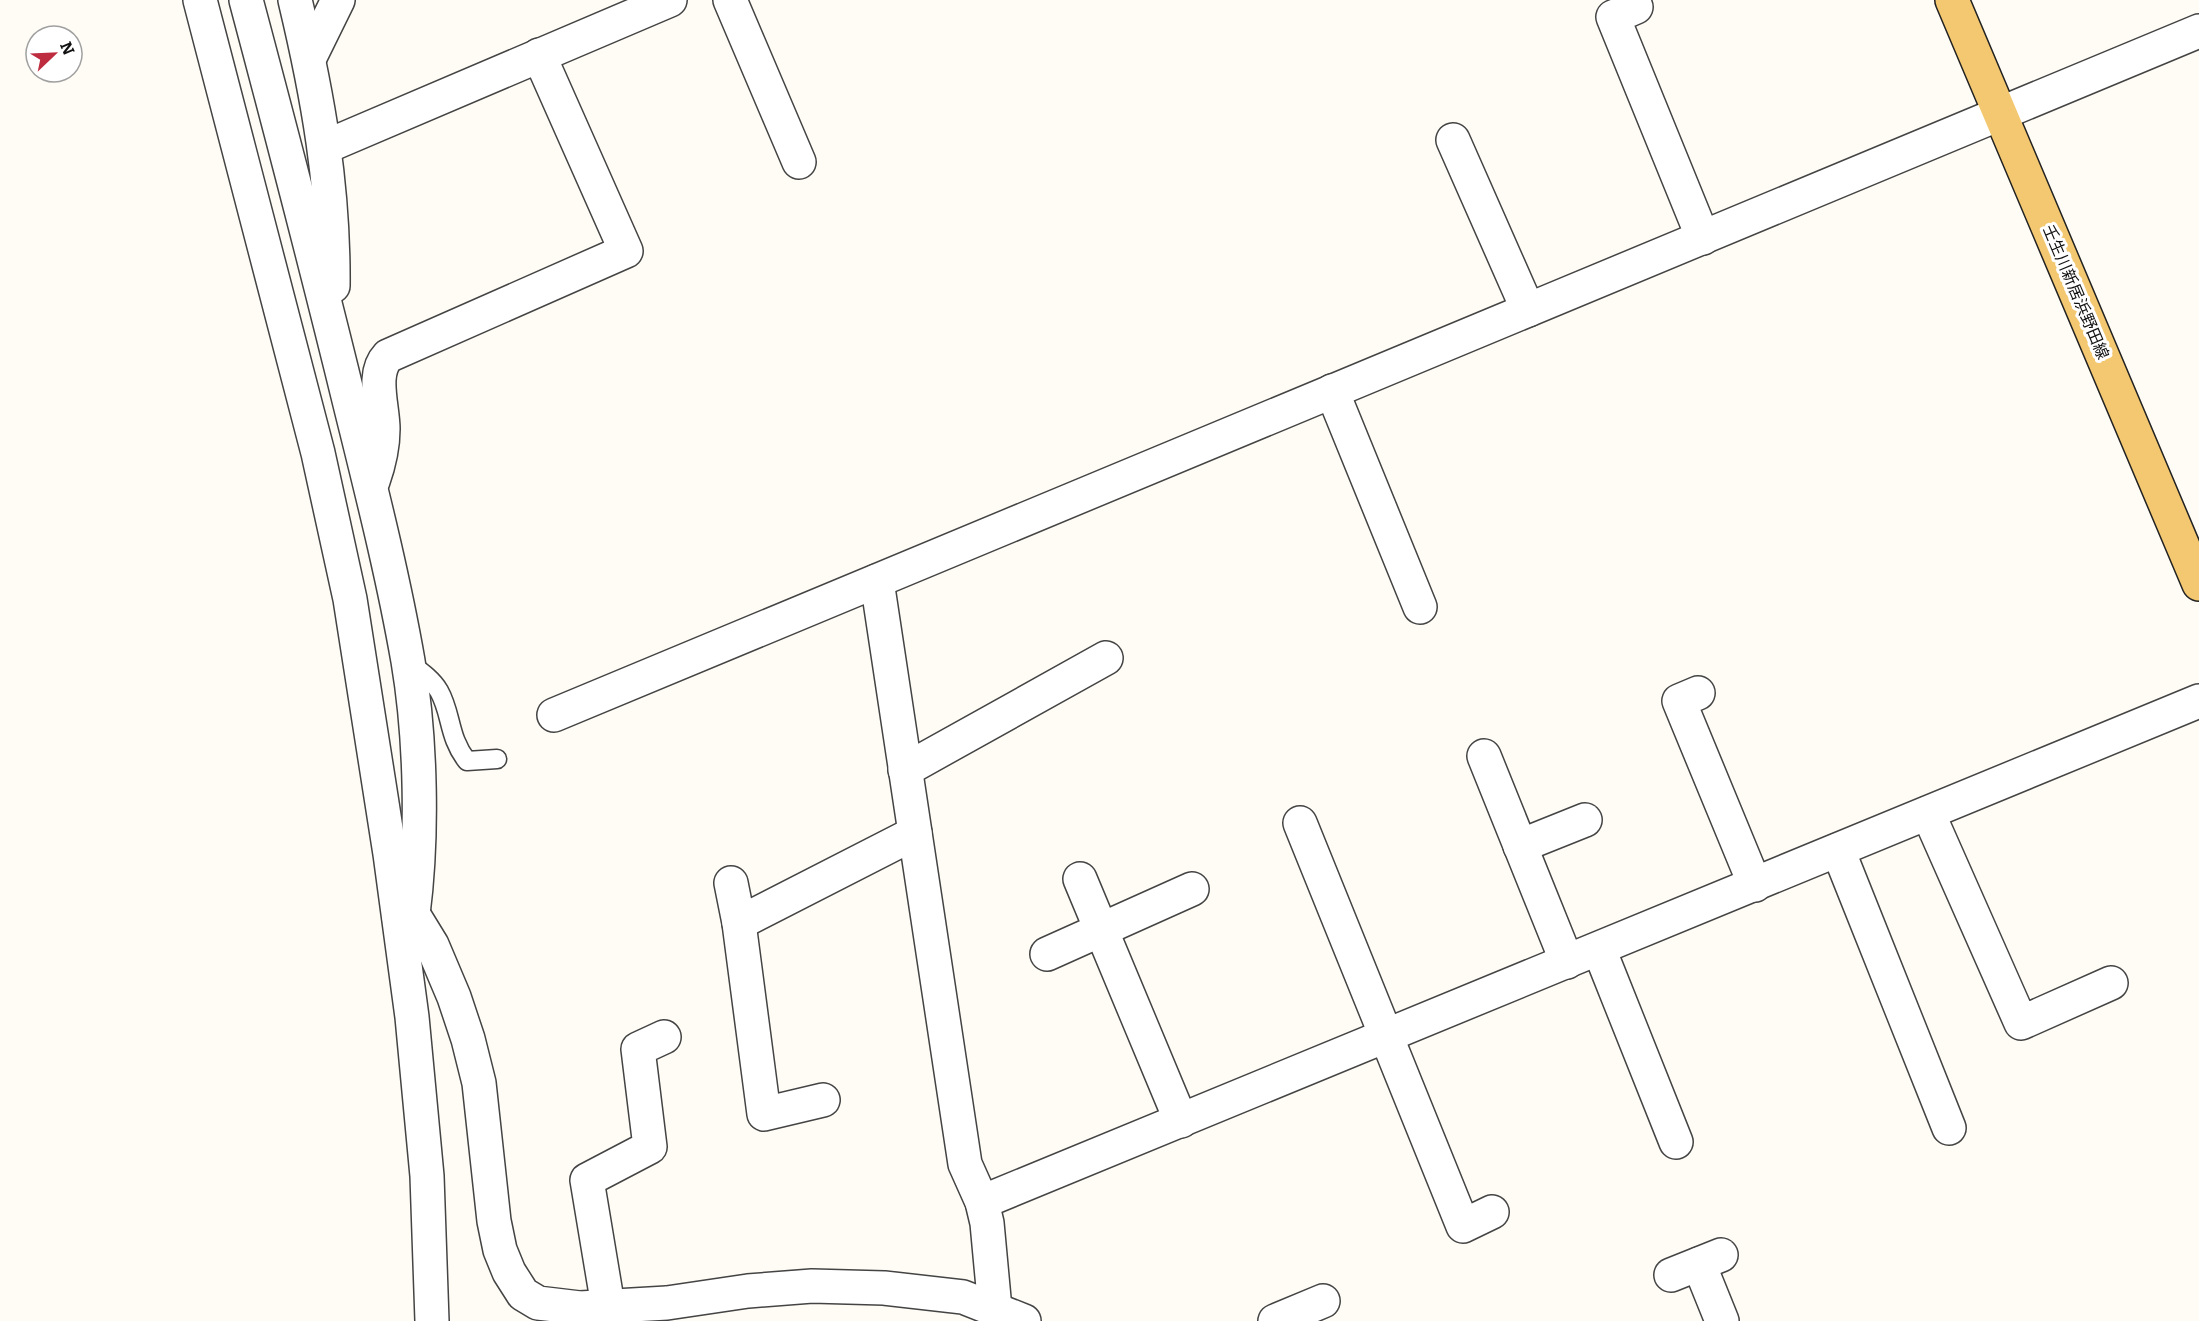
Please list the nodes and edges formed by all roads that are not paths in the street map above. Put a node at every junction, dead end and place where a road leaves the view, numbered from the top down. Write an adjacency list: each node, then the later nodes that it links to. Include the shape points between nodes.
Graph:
1 (200, 0): 42 (street, via 318,453 350,599)
2 (246, 0): 18 (street)
3 (295, 0): 11 (street)
4 (338, 0): 11 (street)
5 (670, 0): 10 (street)
6 (730, 0): 15 (street)
7 (1952, 0): 12 (main road, 壬生川新居浜野田線)
8 (1636, 7): 16 (street, via 1613,17)
9 (2199, 32): 12 (street)
10 (539, 55): 14 (street); 20 (street, via 626,251 388,356 381,363 379,379 381,459)
11 (309, 59): 14 (street)
12 (2000, 114): 16 (street); 22 (main road, 壬生川新居浜野田線)
13 (1453, 140): 17 (street)
14 (325, 147): 18 (street, via 334,235 333,292)
15 (799, 162)
16 (1702, 238): 17 (street)
17 (1528, 310): 19 (street)
18 (328, 315): 20 (street)
19 (1332, 391): 21 (street); 23 (street)
20 (371, 488): 25 (street)
21 (877, 581): 28 (street); 31 (street)
22 (2199, 584)
23 (1420, 607)
24 (1106, 658): 31 (street)
25 (408, 662): 30 (lane, via 427,675 440,692 457,748 467,761); 42 (street, via 418,800 416,890)
26 (1698, 693): 40 (street, via 1679,701)
27 (2199, 702): 32 (street)
28 (554, 715)
29 (1484, 756): 36 (street)
30 (497, 759)
31 (905, 770): 35 (street)
32 (1928, 813): 37 (street); 48 (street, via 2021,1023)
33 (1585, 820): 36 (street)
34 (1300, 823): 49 (street)
35 (915, 833): 43 (street); 55 (street, via 965,1164)
36 (1520, 846): 47 (street)
37 (1838, 850): 40 (street); 53 (street)
38 (1080, 879): 44 (street)
39 (731, 883): 43 (street)
40 (1755, 885): 45 (street)
41 (1192, 889): 44 (street)
42 (406, 915): 59 (street, via 432,945 468,1039 479,1083 494,1221 509,1272 523,1294 538,1303 580,1308); 61 (street, via 427,1176)
43 (739, 923): 51 (street, via 764,1114)
44 (1101, 929): 46 (street); 52 (street)
45 (1599, 949): 47 (street); 54 (street)
46 (1047, 954)
47 (1567, 962): 49 (street)
48 (2111, 983)
49 (1386, 1036): 52 (street); 56 (street, via 1463,1226)
50 (664, 1037): 59 (street, via 638,1049 650,1147 587,1180)
51 (823, 1100)
52 (1180, 1121): 55 (street)
53 (1949, 1128)
54 (1676, 1142)
55 (982, 1202): 60 (street)
56 (1492, 1212)
57 (1697, 1265): 64 (street)
58 (1323, 1301): 63 (street)
59 (608, 1306): 60 (street, via 812,1286 884,1288 963,1297)
60 (995, 1309): 62 (street)
61 (432, 1321)
62 (1024, 1321)
63 (1275, 1321)
64 (1722, 1321)

